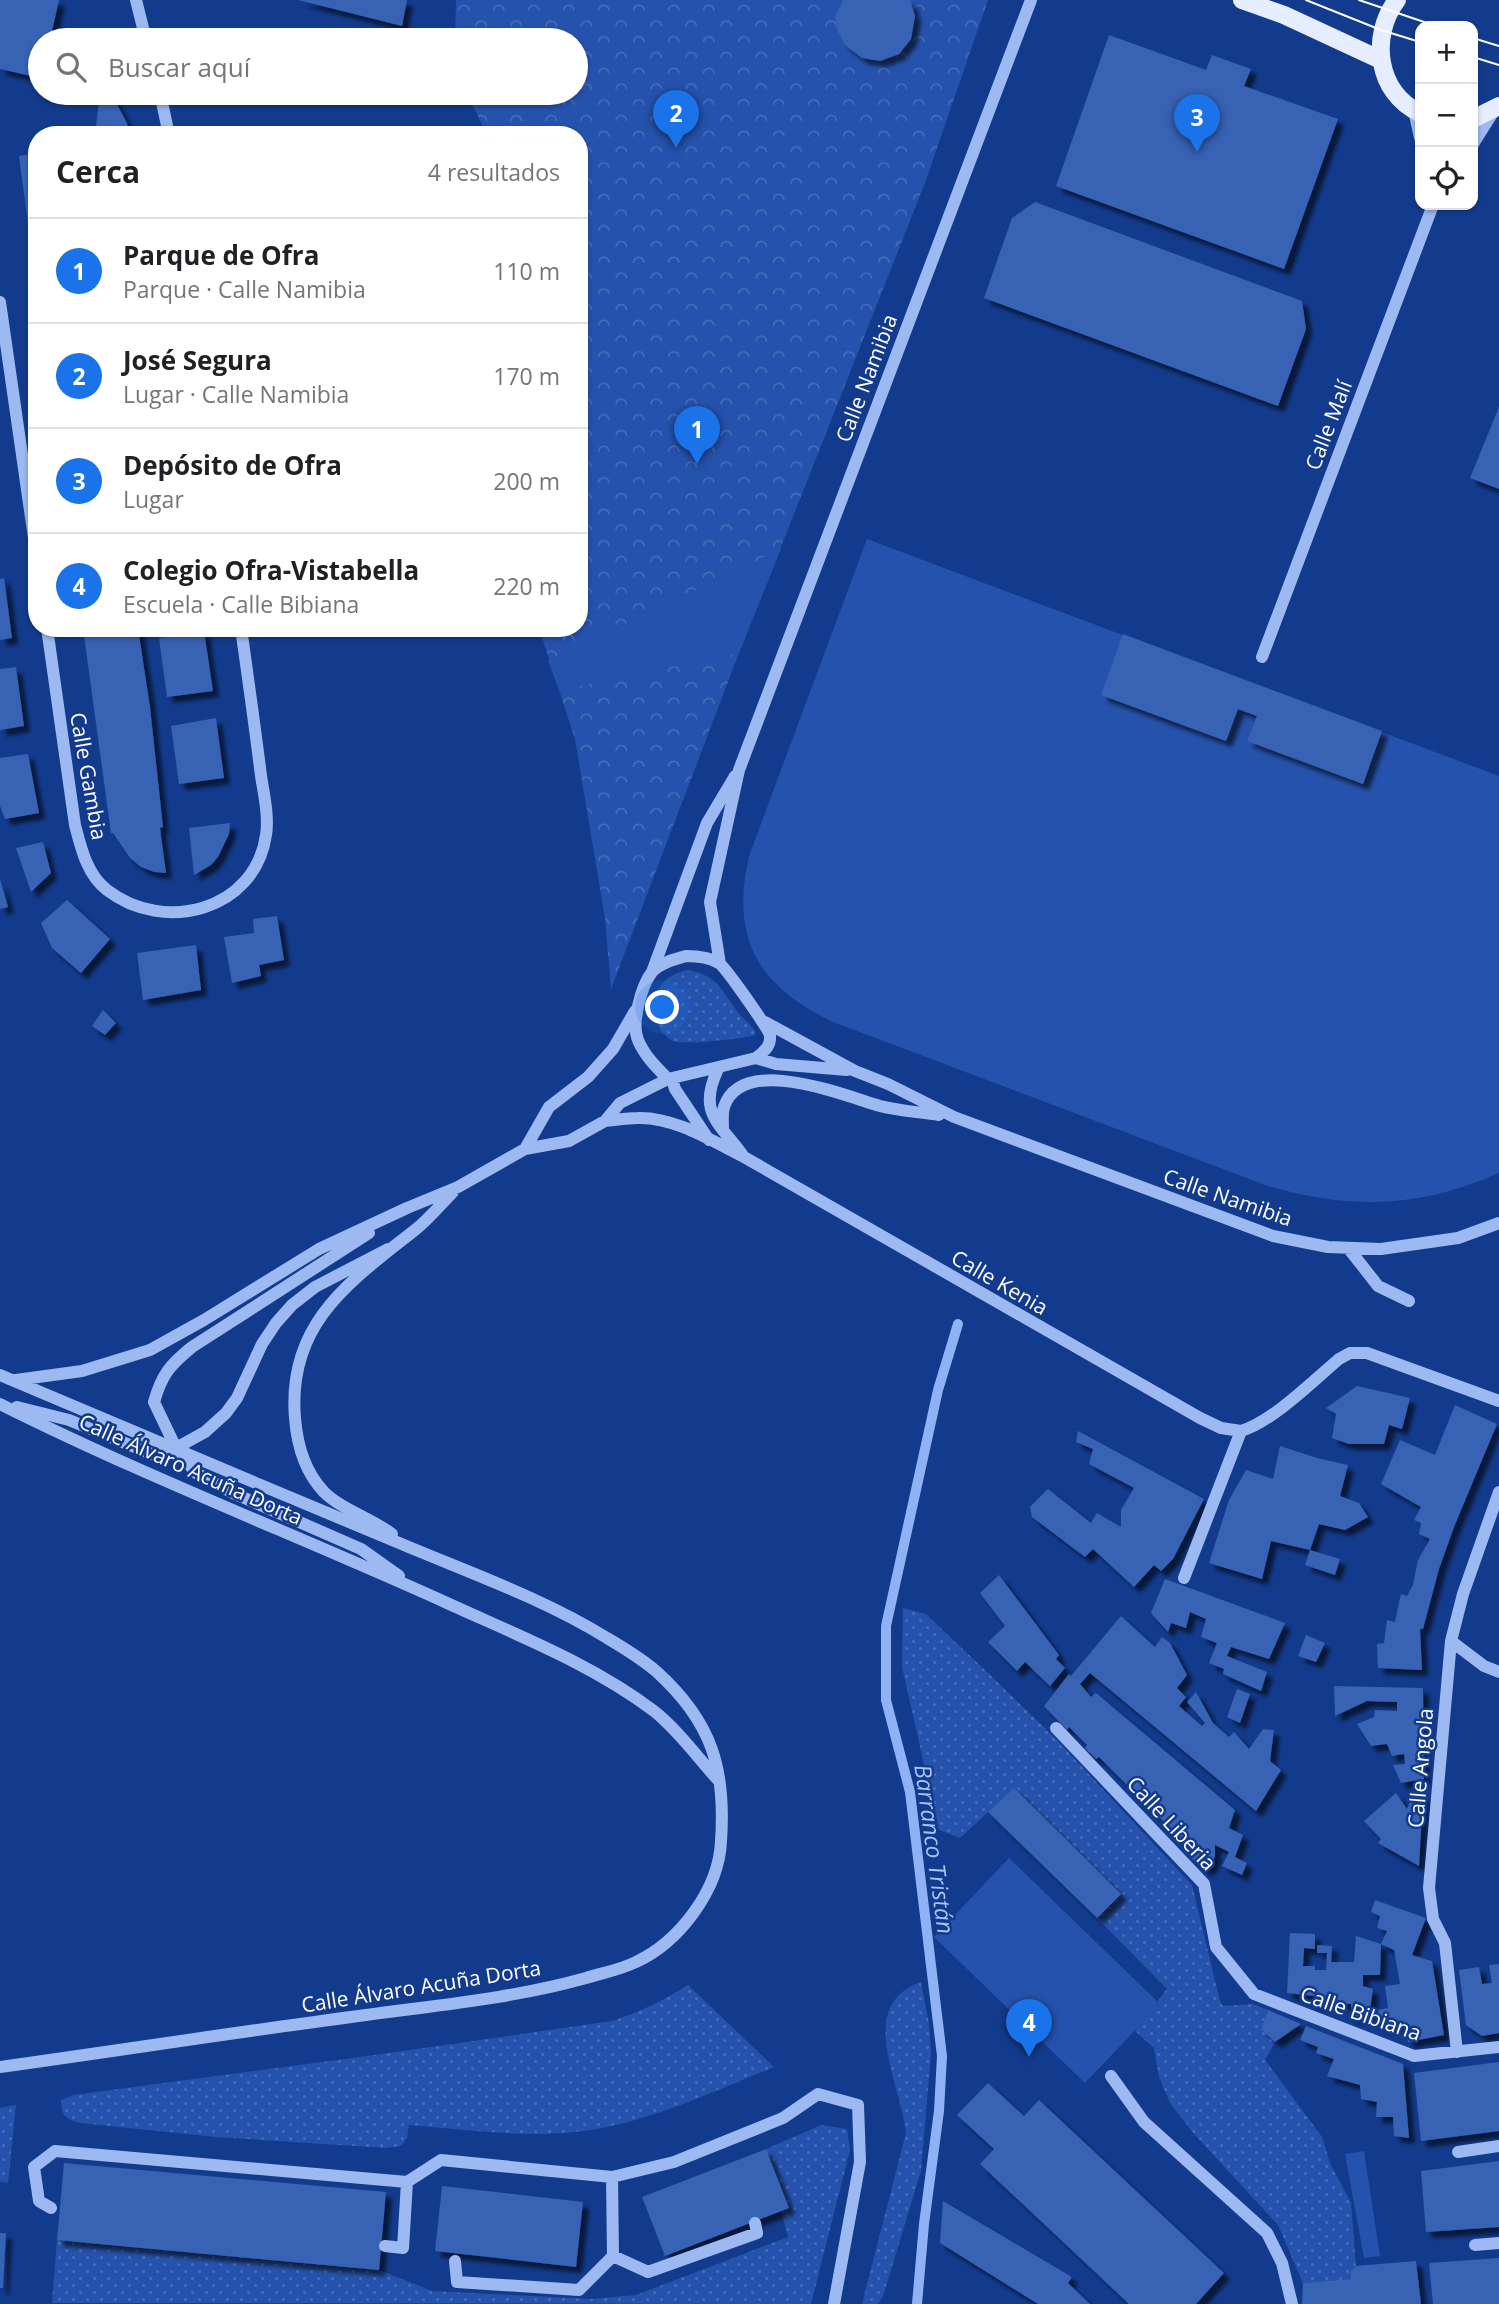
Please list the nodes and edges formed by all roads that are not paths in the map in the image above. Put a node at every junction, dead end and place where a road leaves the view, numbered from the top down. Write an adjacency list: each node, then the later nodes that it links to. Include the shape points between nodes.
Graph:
1 (136, 0): 5 (street)
2 (1031, 0): 19 (street, Calle Namibia)
3 (1242, 0): 6 (main road)
4 (1397, 0): 6 (main road, via 1381,30)
5 (143, 28)
6 (1381, 60): 9 (main road, via 1398,97)
7 (162, 105): 11 (street)
8 (1497, 107): 10 (main road); 12 (street)
9 (1415, 110)
10 (1478, 116)
11 (167, 126)
12 (1478, 136)
13 (1431, 210): 18 (street, Calle Malí)
14 (0, 302): 15 (street)
15 (28, 496)
16 (48, 637): 17 (street, Calle Gambia, via 75,825 91,871 106,889 125,901 163,914 179,914 200,910 233,892 258,860 266,835)
17 (242, 637)
18 (1262, 657)
19 (739, 770): 20 (street, Calle Namibia, via 710,902); 21 (street, Calle Namibia, via 707,822)
20 (720, 964): 21 (street, via 686,956); 23 (street)
21 (652, 972): 22 (street)
22 (635, 1011): 27 (street, via 637,1038); 32 (street, via 613,1049 588,1077 549,1107)
23 (765, 1022): 24 (street, via 771,1036 767,1049); 26 (street, Calle Namibia)
24 (756, 1058): 25 (street); 26 (street, Calle Namibia)
25 (718, 1069): 27 (street); 30 (street, Calle Kenia, via 707,1098)
26 (855, 1071): 28 (street, Calle Namibia)
27 (670, 1079): 29 (street, via 620,1103); 31 (street)
28 (954, 1117): 30 (street, Calle Namibia, via 880,1106 827,1088 774,1081 751,1083 732,1094 724,1106); 38 (street, Calle Namibia, via 1273,1236)
29 (605, 1121): 31 (street, Calle Kenia, via 661,1121); 32 (street, via 569,1142)
30 (723, 1129): 33 (street, Calle Kenia)
31 (709, 1140): 33 (street, Calle Kenia)
32 (525, 1149): 34 (street)
33 (744, 1157): 43 (street, Calle Kenia, via 1200,1418)
34 (458, 1187): 35 (street); 37 (street, via 417,1228)
35 (407, 1208): 40 (street, via 319,1249 150,1350 82,1371); 44 (street, via 234,1318 171,1364 154,1402)
36 (1499, 1223): 38 (street, Calle Namibia, via 1427,1244)
37 (388, 1249): 44 (street, via 325,1281 292,1305 262,1344 226,1413 205,1432); 46 (street, via 321,1313 296,1372 296,1427 308,1468 324,1492)
38 (1349, 1249): 39 (street, via 1378,1286)
39 (1409, 1301)
40 (6, 1378): 44 (street, Calle Álvaro Acuña Dorta)
41 (1499, 1401): 43 (street, via 1367,1353 1350,1353 1266,1418)
42 (0, 1404): 44 (street, Calle Álvaro Acuña Dorta, via 69,1420 154,1455); 48 (street, Calle Álvaro Acuña Dorta)
43 (1241, 1431): 47 (street)
44 (176, 1448): 46 (street, Calle Álvaro Acuña Dorta); 48 (street, via 197,1473 361,1549)
45 (1499, 1492): 49 (street, Calle Angola)
46 (412, 1548): 52 (street, Calle Álvaro Acuña Dorta, via 570,1616 656,1671 696,1718 714,1750)
47 (1184, 1578)
48 (425, 1594): 52 (street, Calle Álvaro Acuña Dorta, via 561,1656 631,1696 655,1712)
49 (1451, 1641): 50 (street); 55 (street, Calle Angola, via 1429,1888 1433,1919 1445,1942)
50 (1499, 1672)
51 (1056, 1728): 53 (street, Calle Liberia, via 1205,1884 1216,1947)
52 (721, 1784): 56 (street, Calle Álvaro Acuña Dorta, via 721,1855 711,1880 695,1912 666,1942 636,1962 565,1984 473,2000)
53 (1254, 1994): 55 (street, Calle Bibiana, via 1414,2056)
54 (1499, 2047): 55 (street, Calle Bibiana)
55 (1457, 2052)
56 (0, 2067)
57 (1111, 2076): 70 (street, via 1144,2122 1267,2233 1282,2263)
58 (1499, 2146): 59 (street)
59 (1458, 2152)
60 (612, 2177): 61 (street, via 441,2160); 67 (street); 69 (street, via 674,2162 771,2123 818,2094 858,2105 860,2162)
61 (407, 2182): 62 (street, via 55,2151 34,2167 39,2201); 66 (street, via 403,2248)
62 (51, 2208)
63 (755, 2223): 67 (street, via 758,2233 648,2272)
64 (1499, 2243): 65 (street)
65 (1475, 2245)
66 (385, 2246)
67 (613, 2256): 68 (street, via 579,2290 457,2281)
68 (455, 2261)
69 (834, 2304)
70 (1292, 2304)

